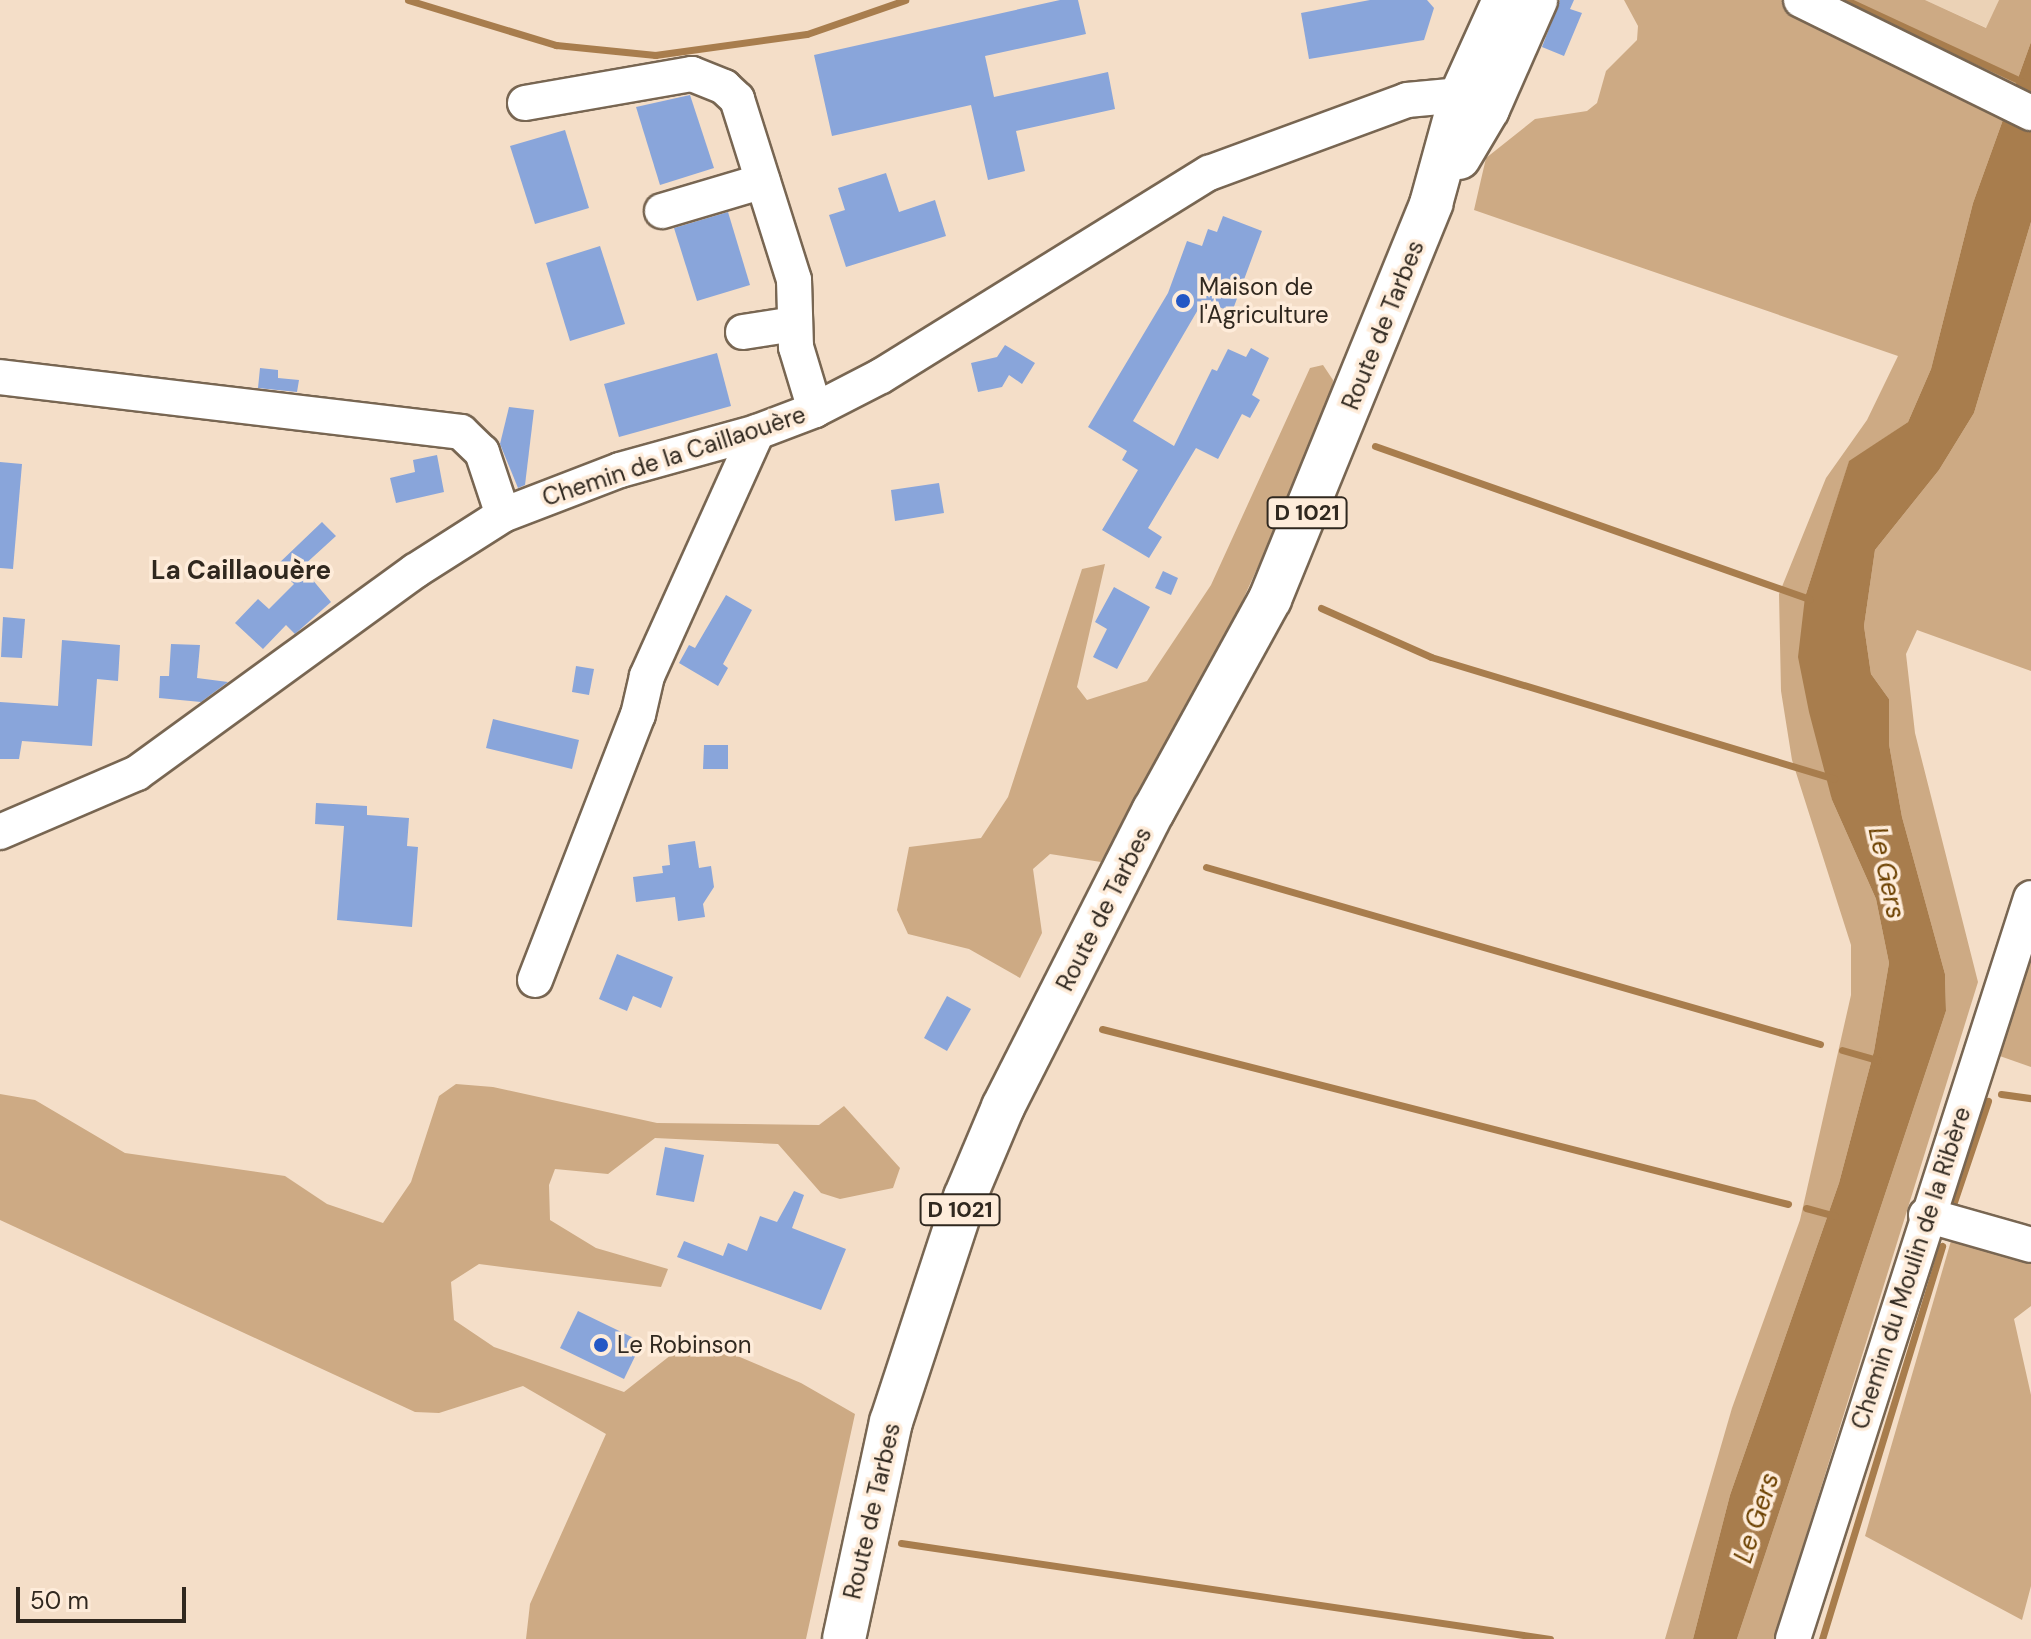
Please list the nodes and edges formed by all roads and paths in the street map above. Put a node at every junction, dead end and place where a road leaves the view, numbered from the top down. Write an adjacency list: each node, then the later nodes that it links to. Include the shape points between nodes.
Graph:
1 (1504, 0): 4 (main road, D 1021)
2 (1536, 0): 4 (main road, D 1021)
3 (1801, 0): 6 (street)
4 (1474, 102): 12 (street, Chemin de la Caillaouère, via 1379,107 1209,173 881,376); 20 (main road, Route de Tarbes / D 1021, via 1270,599 1154,810 1003,1107 965,1197 891,1422)
5 (525, 103): 7 (street, via 673,75 710,79 737,99)
6 (2016, 106)
7 (763, 181): 8 (street); 9 (street, via 794,280)
8 (662, 211)
9 (794, 324): 10 (street); 12 (street)
10 (743, 332)
11 (0, 377): 14 (street, via 461,432 482,452)
12 (815, 410): 13 (street, Chemin de la Caillaouère)
13 (757, 432): 14 (street, Chemin de la Caillaouère, via 620,470); 17 (street, via 647,676 638,715)
14 (503, 515): 15 (street, Chemin de la Caillaouère, via 415,571 137,773)
15 (0, 832)
16 (2031, 898): 18 (street, Chemin du Moulin de la Ribère)
17 (535, 980)
18 (1926, 1215): 19 (street); 21 (street, Chemin du Moulin de la Ribère)
19 (2031, 1245)
20 (844, 1639)
21 (1793, 1639)

